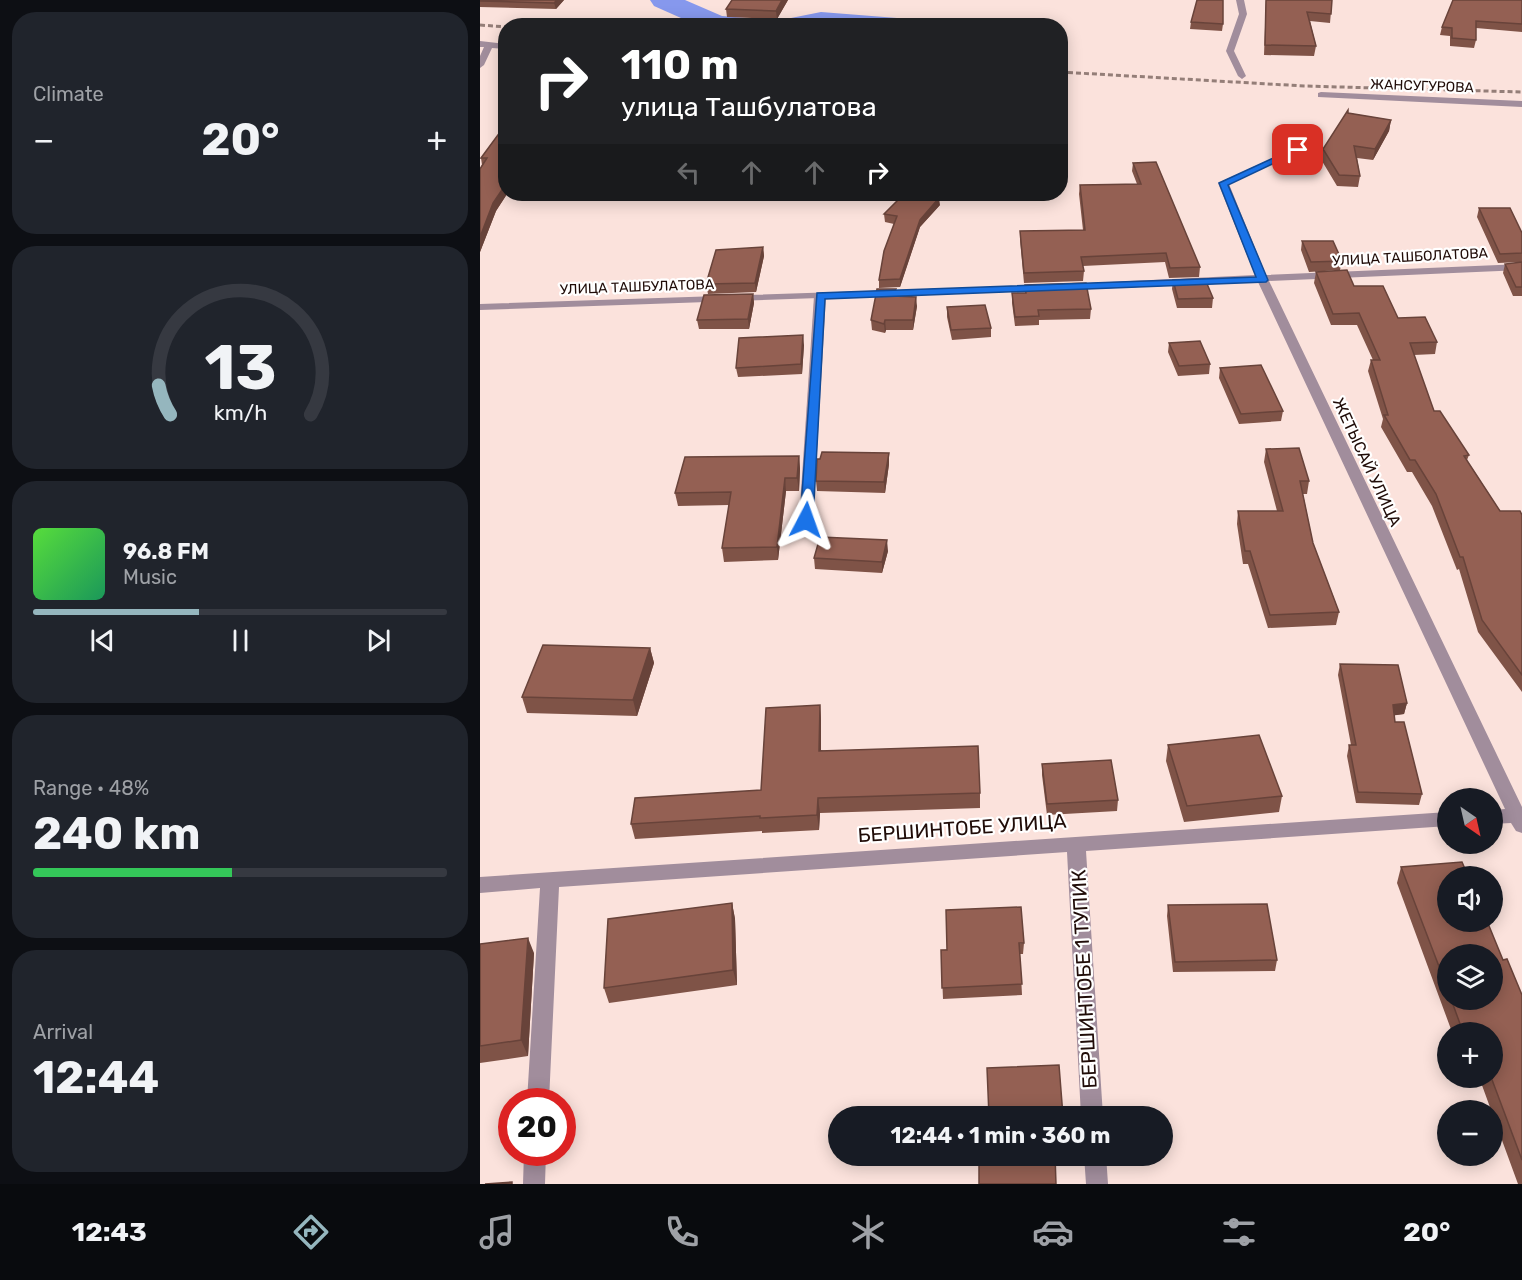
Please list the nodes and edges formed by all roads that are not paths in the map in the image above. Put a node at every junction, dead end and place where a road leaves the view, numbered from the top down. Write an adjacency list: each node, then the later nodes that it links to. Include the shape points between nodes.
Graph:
1 (1240, 0): 4 (street, via 1243,14 1230,51)
2 (485, 45): 3 (street)
3 (480, 65)
4 (1242, 76)
5 (1321, 95): 6 (street, ЖАНСУГУРОВА)
6 (1522, 104)
7 (1298, 150): 9 (street, ЖЕТЫСАЙ УЛИЦА, via 1223,183)
8 (1522, 267): 9 (street, УЛИЦА ТАШБОЛАТОВА)
9 (1263, 280): 10 (street, УЛИЦА ТАШБУЛАТОВА); 14 (street, ЖЕТЫСАЙ УЛИЦА)
10 (820, 296): 11 (street, УЛИЦА ТАШБУЛАТОВА); 12 (street)
11 (480, 307)
12 (806, 520)
13 (1503, 818): 14 (street)
14 (1520, 819)
15 (1437, 820): 16 (street, БЕРШИНТОБЕ УЛИЦА)
16 (1076, 843): 17 (street, БЕРШИНТОБЕ УЛИЦА); 20 (street, БЕРШИНТОБЕ 1 ТУПИК)
17 (550, 880): 18 (street, БЕРШИНТОБЕ УЛИЦА); 19 (street)
18 (480, 885)
19 (539, 1088)
20 (1091, 1106)
21 (535, 1166): 23 (street)
22 (1096, 1166): 24 (street)
23 (534, 1184)
24 (1097, 1184)

